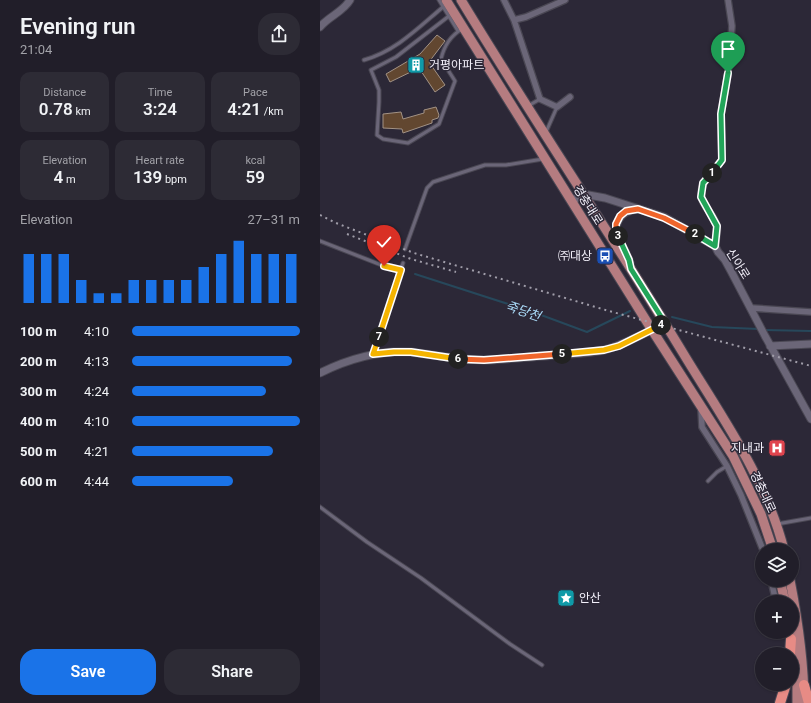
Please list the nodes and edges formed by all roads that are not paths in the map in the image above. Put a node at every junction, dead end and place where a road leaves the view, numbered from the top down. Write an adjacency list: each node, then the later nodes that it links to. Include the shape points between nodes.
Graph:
1 (350, 0): 11 (street)
2 (439, 0): 7 (lane)
3 (504, 0): 9 (street)
4 (565, 0): 9 (street)
5 (728, 0): 24 (street, via 732,26 721,114 722,160 703,183 701,190 703,203 717,226)
6 (463, 2): 10 (main road, 경충대로)
7 (445, 3): 8 (lane); 12 (main road, 경충대로); 13 (lane, via 402,43)
8 (449, 16): 12 (lane); 12 (lane, via 396,57 371,70 379,90 377,134 383,139 408,143 440,124 455,81 441,59 444,46)
9 (514, 20): 15 (street)
10 (474, 22): 12 (street); 16 (main road, 경충대로)
11 (320, 27)
12 (461, 29): 19 (main road, 경충대로)
13 (364, 60)
14 (570, 97): 17 (street)
15 (540, 99): 16 (lane); 17 (street)
16 (528, 106): 18 (main road, 경충대로)
17 (558, 107): 18 (lane)
18 (545, 134): 20 (main road, 경충대로)
19 (545, 159): 21 (main road, 경충대로); 25 (lane, via 506,165 484,165 433,182 428,188)
20 (583, 194): 21 (main road); 22 (street, 신아로); 27 (main road, 경충대로)
21 (572, 201): 32 (main road, 경충대로)
22 (638, 209): 24 (street, 신아로, via 664,218); 27 (street, via 626,211 616,224 616,233)
23 (320, 241): 28 (lane)
24 (715, 246): 29 (street, 신아로)
25 (405, 249)
26 (402, 263): 28 (lane)
27 (631, 269): 31 (main road, 경충대로)
28 (401, 270): 35 (lane)
29 (751, 308): 30 (street); 34 (street, 신아로)
30 (811, 312)
31 (665, 323): 32 (main road); 43 (main road, 경충대로, via 742,450)
32 (652, 330): 35 (street, via 619,346 582,353 484,360 445,358 411,352); 37 (main road, 경충대로)
33 (811, 344): 34 (street)
34 (770, 346): 38 (street, 신아로)
35 (373, 354): 36 (street, via 336,365)
36 (320, 373)
37 (701, 406): 39 (street, via 702,428); 44 (main road, 경충대로, via 733,456)
38 (811, 419)
39 (727, 466): 40 (lane); 45 (street)
40 (708, 481)
41 (320, 507): 51 (lane)
42 (811, 518): 43 (lane)
43 (777, 524): 44 (main road); 48 (main road, 경충대로)
44 (766, 527): 45 (street); 47 (main road, 경충대로)
45 (756, 530): 46 (street)
46 (761, 543)
47 (771, 543)
48 (782, 543)
49 (791, 587): 52 (main road, via 798,620)
50 (791, 639): 55 (main road)
51 (542, 665)
52 (804, 685): 56 (main road); 57 (highway)
53 (784, 691): 54 (highway)
54 (780, 703)
55 (797, 703)
56 (804, 703)
57 (809, 703)

